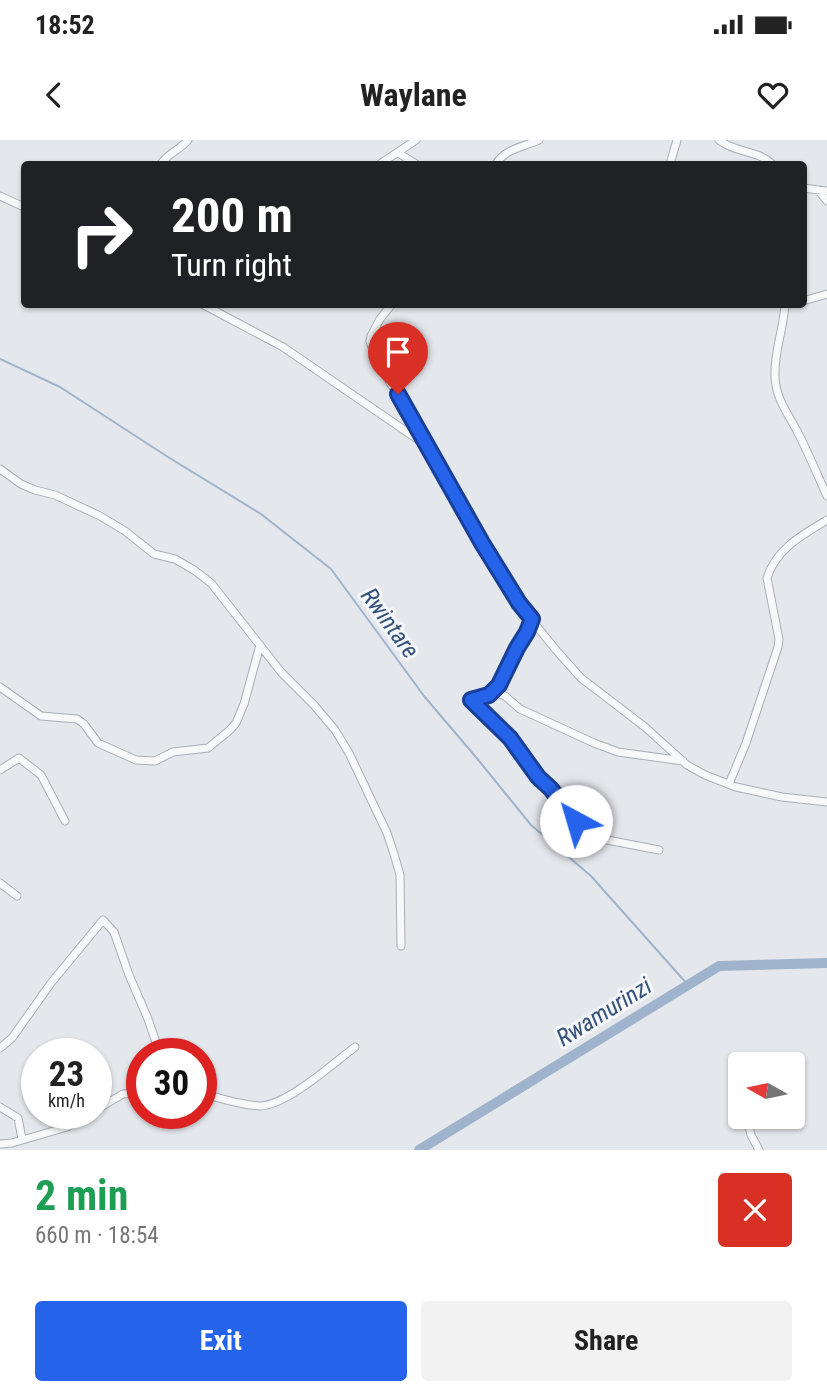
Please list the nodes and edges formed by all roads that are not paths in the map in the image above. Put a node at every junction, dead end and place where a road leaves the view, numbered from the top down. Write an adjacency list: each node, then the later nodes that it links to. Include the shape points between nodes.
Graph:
1 (188, 140): 7 (street)
2 (415, 140): 6 (street)
3 (539, 140): 10 (street)
4 (677, 140): 11 (street)
5 (719, 140): 12 (street)
6 (398, 153): 8 (street); 9 (street)
7 (163, 161)
8 (385, 161)
9 (411, 161)
10 (498, 161)
11 (671, 161)
12 (769, 161)
13 (807, 188): 14 (street)
14 (817, 189): 15 (street); 17 (street)
15 (827, 191)
16 (0, 196): 18 (street)
17 (827, 201)
18 (21, 206)
19 (827, 294): 20 (street)
20 (807, 300)
21 (210, 308): 24 (street, via 283,347)
22 (388, 308): 24 (street, via 371,336 373,353)
23 (787, 308): 26 (street, via 775,360 777,392)
24 (426, 446): 28 (street)
25 (0, 469): 29 (street, via 21,484 100,516 154,554 194,570 211,583)
26 (827, 496)
27 (827, 520): 34 (street, via 794,540 769,569 778,647)
28 (532, 619): 31 (street); 32 (street, via 581,678)
29 (260, 645): 30 (street, via 244,704 230,730 208,748 173,752 155,761 136,760 98,743 77,719 41,716); 40 (street, via 335,730 387,833 398,866)
30 (0, 687)
31 (492, 691): 32 (street, via 520,709 618,752); 37 (street, via 471,700 510,738 589,833)
32 (683, 762): 34 (street)
33 (0, 770): 36 (street, via 19,758 41,775)
34 (729, 784): 35 (street)
35 (827, 802)
36 (65, 821)
37 (659, 850)
38 (0, 883): 39 (street)
39 (17, 896)
40 (401, 946)
41 (155, 1038): 43 (street, via 114,932 103,920)
42 (355, 1047): 44 (street, via 285,1098 262,1106)
43 (0, 1048)
44 (217, 1097)
45 (0, 1107): 48 (street, via 18,1118)
46 (60, 1129): 48 (street)
47 (750, 1129): 50 (street)
48 (22, 1139): 49 (street)
49 (0, 1144)
50 (759, 1150)

